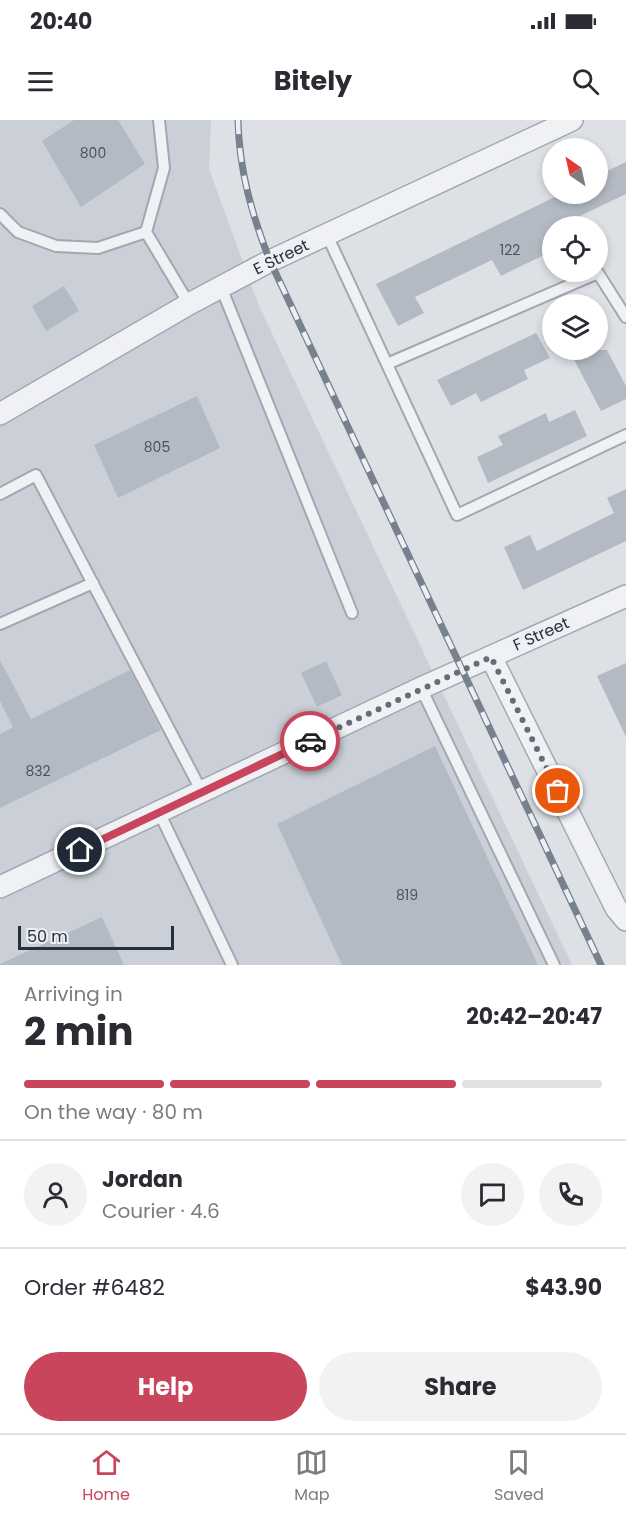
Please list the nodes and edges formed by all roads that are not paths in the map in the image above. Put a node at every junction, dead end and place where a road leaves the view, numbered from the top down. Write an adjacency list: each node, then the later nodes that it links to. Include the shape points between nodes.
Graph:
1 (159, 120): 4 (lane, via 164,168)
2 (572, 120): 5 (street, E Street)
3 (0, 214): 4 (lane, via 18,232 56,246 98,248)
4 (146, 232): 7 (lane)
5 (327, 235): 6 (street, E Street); 9 (lane)
6 (221, 287): 7 (street, E Street); 15 (lane)
7 (189, 304): 10 (street, E Street)
8 (626, 317): 9 (lane, via 598,273)
9 (387, 364): 11 (lane, via 456,515)
10 (0, 414)
11 (626, 435)
12 (0, 494): 13 (lane, via 36,475)
13 (93, 583): 16 (lane); 19 (lane)
14 (626, 596): 17 (street, F Street)
15 (352, 613)
16 (0, 624)
17 (491, 657): 18 (street, F Street); 22 (street, via 616,908)
18 (422, 688): 19 (street, F Street); 24 (lane)
19 (202, 792): 20 (street, F Street)
20 (159, 812): 21 (street, F Street); 23 (lane)
21 (0, 887)
22 (626, 920)
23 (232, 965)
24 (554, 965)

